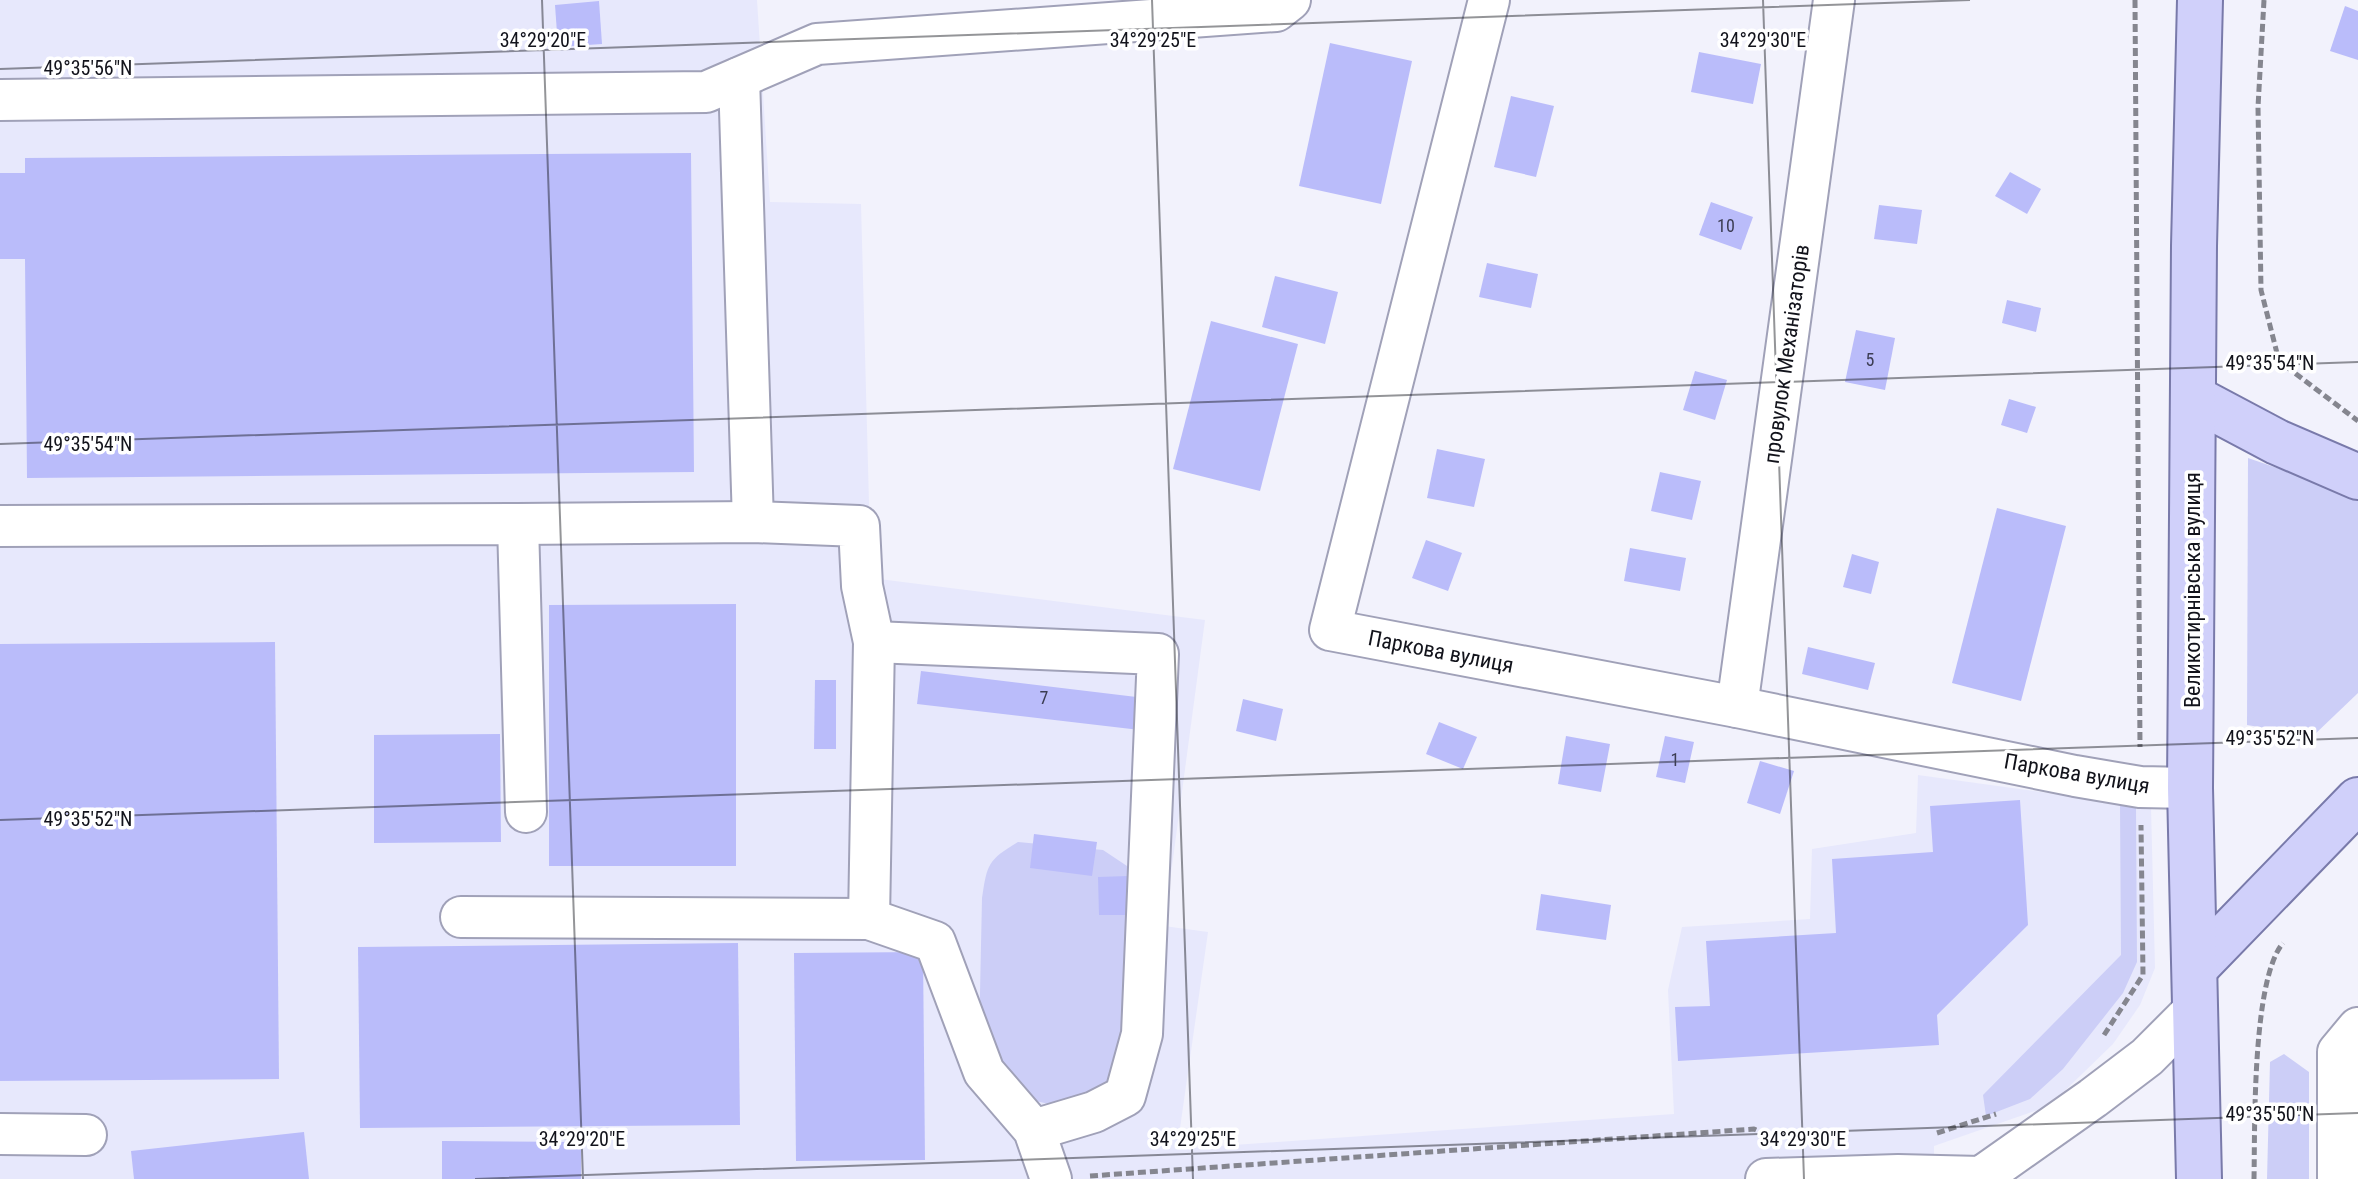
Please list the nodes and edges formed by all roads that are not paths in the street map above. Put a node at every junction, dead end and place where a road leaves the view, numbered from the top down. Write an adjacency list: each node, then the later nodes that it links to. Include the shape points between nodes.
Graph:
1 (1290, 0): 5 (street, via 1276,11 817,44)
2 (1489, 0): 13 (street, Паркова вулиця, via 1330,630)
3 (1834, 0): 13 (street, провулок Механізаторів)
4 (2200, 0): 7 (main road, Великотирнівська вулиця)
5 (739, 78): 6 (street, via 706,92); 9 (street)
6 (0, 100)
7 (2194, 398): 8 (main road); 14 (main road, Великотирнівська вулиця)
8 (2358, 477)
9 (753, 522): 10 (street); 12 (street, via 859,526 862,586)
10 (518, 524): 11 (street); 16 (street)
11 (0, 526)
12 (874, 642): 18 (street); 21 (street, via 1158,654 1142,1034 1125,1096 1094,1112)
13 (1737, 707): 14 (street, Паркова вулиця, via 2140,787)
14 (2190, 788): 19 (main road, Великотирнівська вулиця)
15 (2358, 800): 19 (main road)
16 (526, 812)
17 (461, 917): 18 (street)
18 (869, 919): 21 (street, via 935,942 984,1072)
19 (2195, 989): 24 (street, via 2147,1057); 28 (main road, Великотирнівська вулиця)
20 (2358, 1028): 29 (street, via 2338,1052)
21 (1034, 1130): 25 (street)
22 (0, 1134): 23 (street)
23 (86, 1135)
24 (1981, 1178): 27 (street)
25 (1051, 1179)
26 (1766, 1179): 27 (street)
27 (1776, 1179)
28 (2199, 1179)
29 (2338, 1179)

